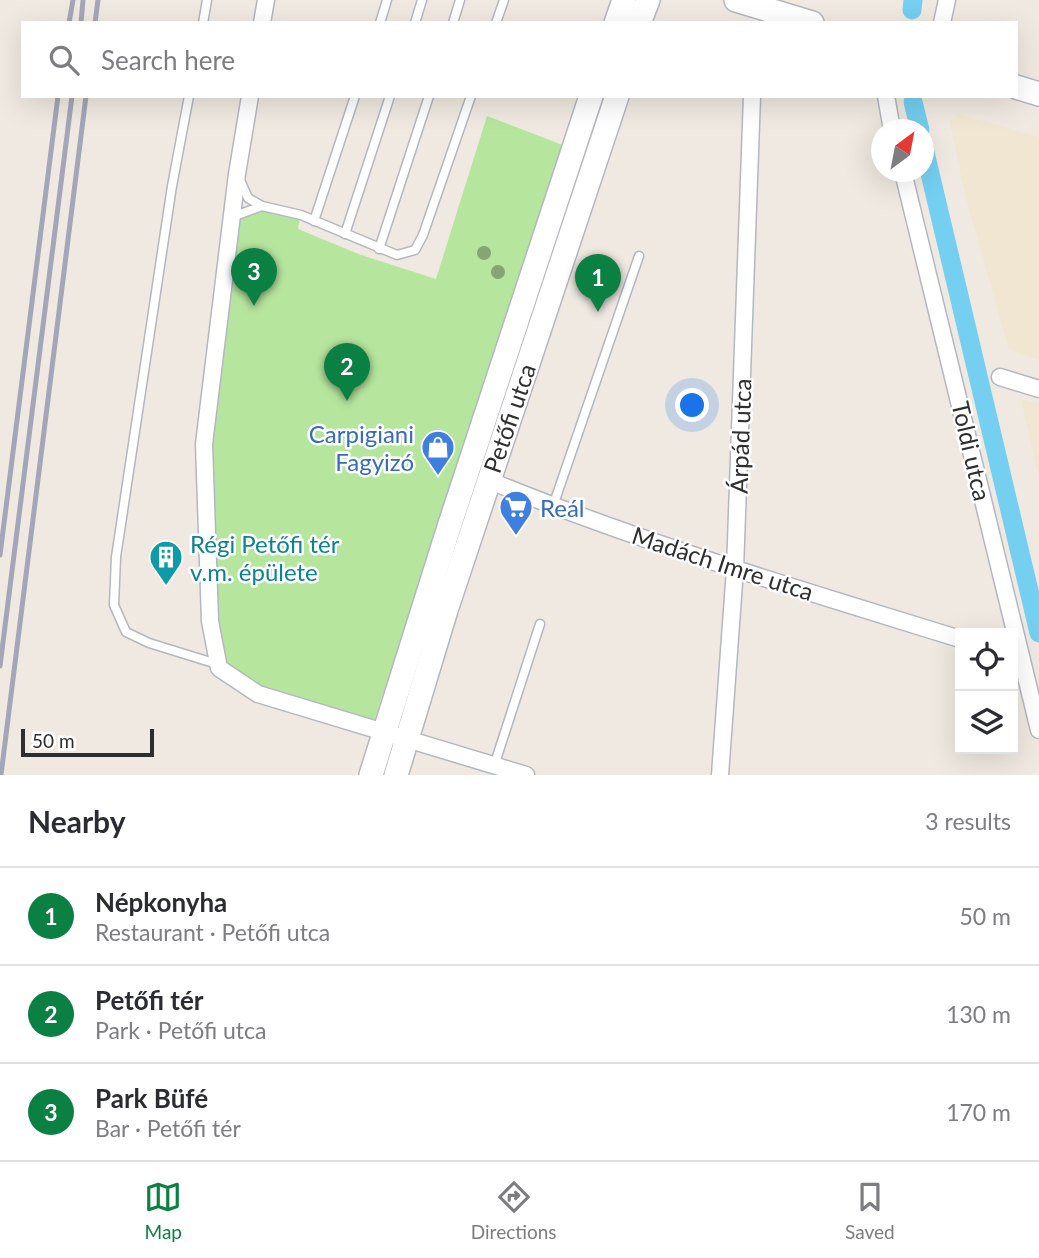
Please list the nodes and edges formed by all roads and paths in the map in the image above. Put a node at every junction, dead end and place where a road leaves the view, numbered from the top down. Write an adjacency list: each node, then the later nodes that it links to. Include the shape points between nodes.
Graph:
1 (207, 0): 12 (lane)
2 (266, 0): 13 (street)
3 (387, 0): 14 (lane)
4 (422, 0): 15 (lane)
5 (460, 0): 16 (lane)
6 (503, 0): 17 (lane)
7 (624, 0): 18 (main road)
8 (648, 0): 19 (main road)
9 (736, 0): 11 (main road)
10 (947, 0): 21 (street)
11 (763, 16): 20 (main road)
12 (202, 21)
13 (262, 21)
14 (381, 21)
15 (416, 21)
16 (454, 21)
17 (497, 21)
18 (616, 21)
19 (640, 21)
20 (798, 21)
21 (942, 21)
22 (1018, 88): 23 (main road)
23 (1039, 93)
24 (189, 98): 52 (lane, via 118,543 114,605 126,632)
25 (250, 98): 35 (street)
26 (354, 98): 39 (lane)
27 (389, 98): 40 (lane)
28 (428, 98): 41 (lane)
29 (470, 98): 41 (lane, via 415,250 397,254)
30 (591, 98): 54 (main road, Petőfi utca)
31 (616, 98): 45 (main road, Petőfi utca)
32 (752, 98): 47 (street, Árpád utca)
33 (886, 98): 34 (street)
34 (890, 119)
35 (237, 174): 37 (lane, via 248,198); 38 (street)
36 (906, 182): 49 (street, Toldi utca)
37 (262, 206): 38 (lane); 39 (lane)
38 (232, 217): 52 (street, via 204,444 211,621)
39 (314, 221): 40 (lane)
40 (345, 234): 41 (lane)
41 (379, 249)
42 (639, 256): 46 (lane)
43 (1000, 377): 44 (street)
44 (1039, 389)
45 (488, 480): 46 (street, Madách Imre utca); 55 (main road, Petőfi utca)
46 (553, 506): 47 (street, Madách Imre utca)
47 (735, 569): 50 (street, Madách Imre utca); 60 (street, Árpád utca)
48 (540, 624): 56 (lane)
49 (1010, 628)
50 (955, 637)
51 (1018, 660): 53 (street, Toldi utca)
52 (218, 664): 54 (street, via 258,694)
53 (1039, 730)
54 (384, 734): 55 (street); 57 (main road, Petőfi utca)
55 (408, 741): 56 (street); 58 (main road, Petőfi utca)
56 (494, 766): 59 (street)
57 (370, 775)
58 (396, 775)
59 (526, 775)
60 (720, 775)

